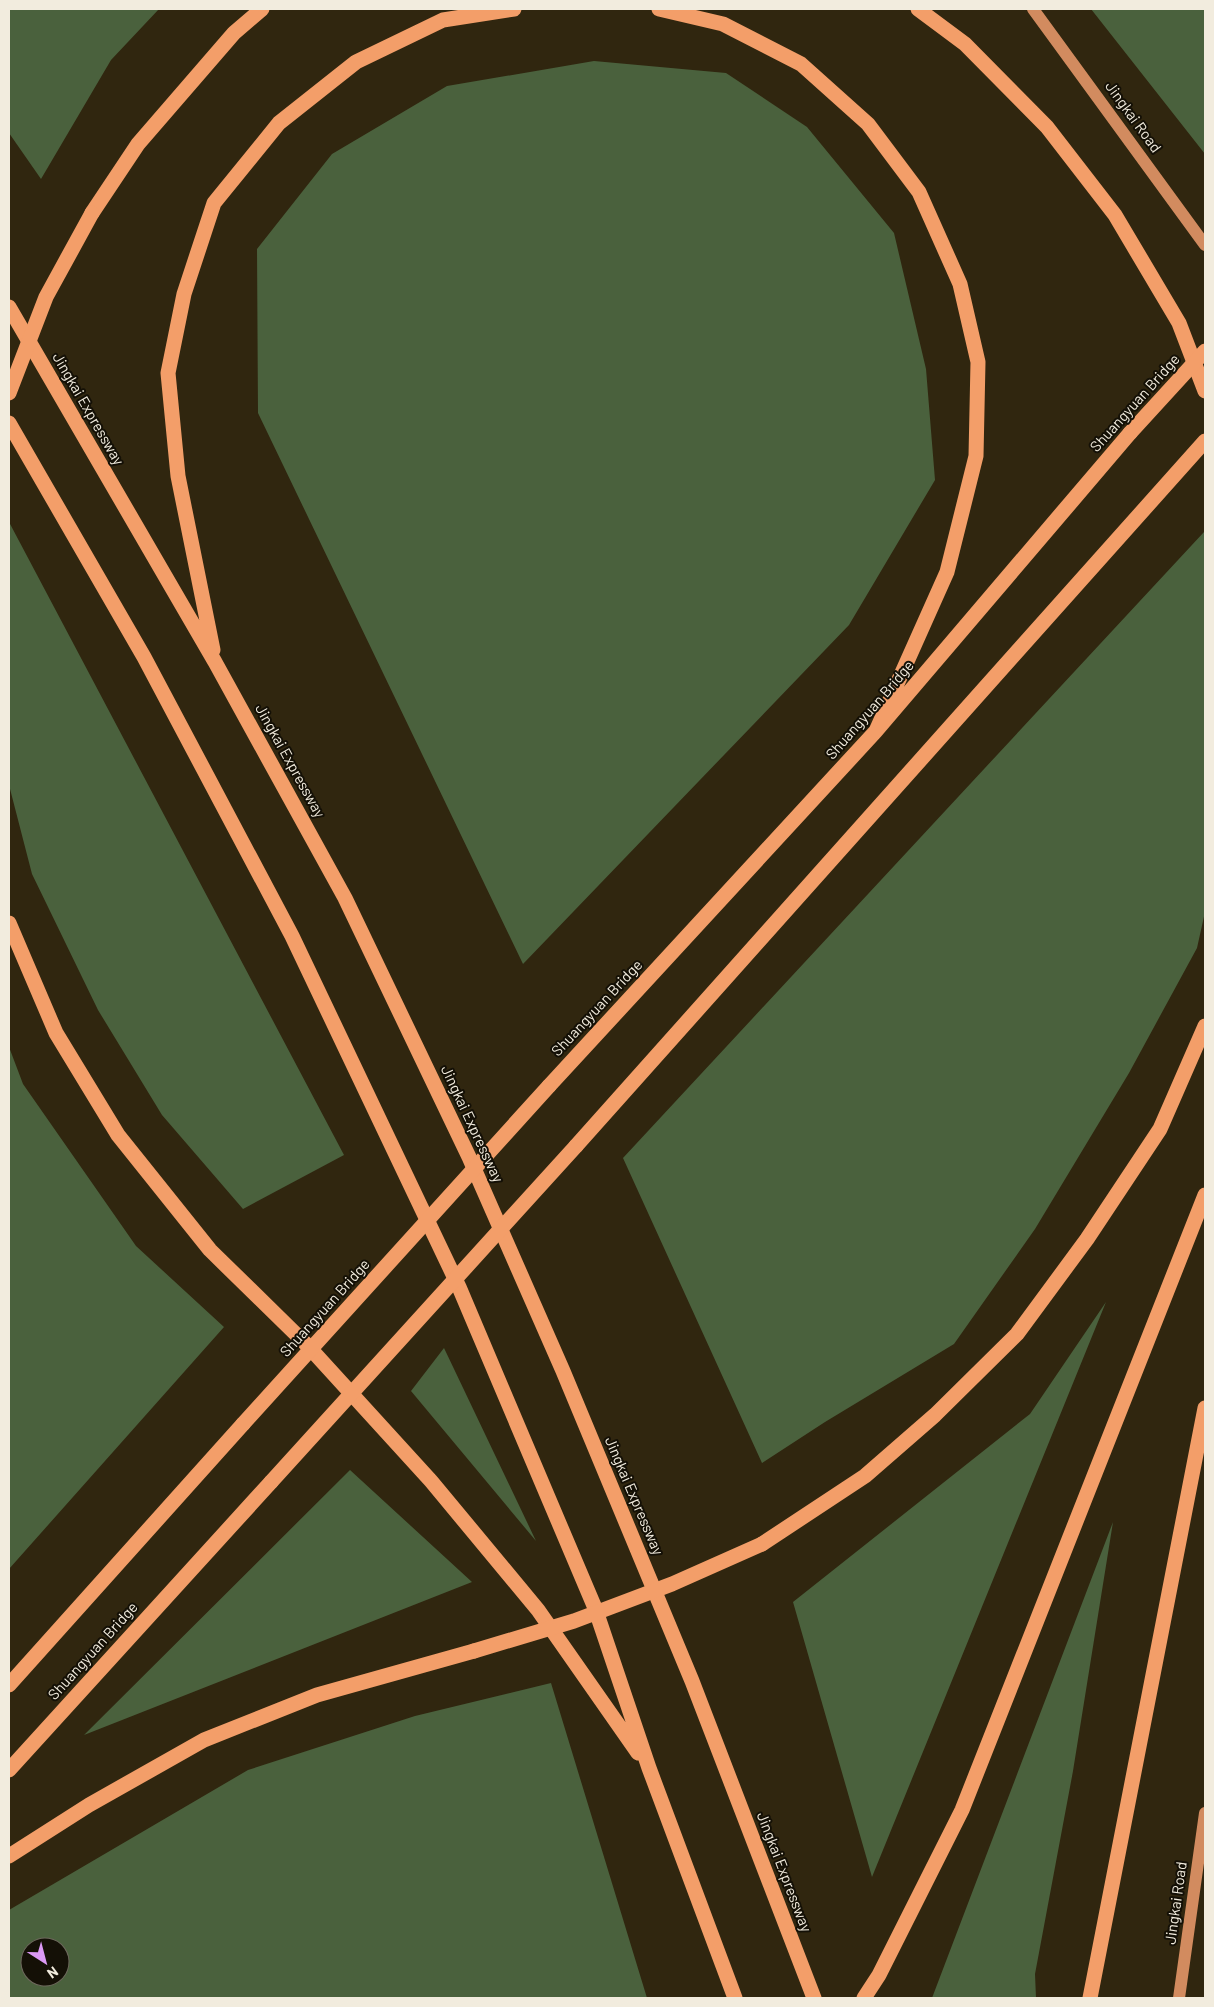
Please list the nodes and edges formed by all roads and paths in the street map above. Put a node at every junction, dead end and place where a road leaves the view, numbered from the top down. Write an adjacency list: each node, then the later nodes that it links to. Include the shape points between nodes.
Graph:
1 (262, 9): 10 (highway, bridge, via 234,33 138,144 92,213 46,297)
2 (514, 9): 13 (highway, via 442,20 356,62 279,123 214,203 184,294 168,374 178,476)
3 (659, 9): 14 (highway, via 723,24 801,64 868,124 919,192 960,284 978,362 976,456 947,572)
4 (918, 9): 9 (highway, via 965,44 1047,127 1110,208 1179,323)
5 (1033, 9): 6 (main road, Jingkai Road)
6 (1205, 245)
7 (9, 307): 13 (highway, Jingkai Expressway)
8 (1205, 351): 14 (highway, Shuangyuan Bridge, bridge, via 1130,433)
9 (1205, 391)
10 (9, 394)
11 (9, 423): 20 (highway, via 144,657 292,936 340,1035 475,1323 594,1608)
12 (1205, 441): 21 (highway, Shuangyuan Bridge, bridge, via 576,1146)
13 (215, 662): 25 (highway, Jingkai Expressway, via 345,898 469,1157 567,1380 692,1682)
14 (876, 731): 19 (highway, Shuangyuan Bridge, bridge, via 549,1086)
15 (9, 923): 20 (highway, via 56,1034 118,1135 210,1250 308,1346 431,1481 538,1610)
16 (1205, 1026): 23 (highway, bridge, via 1160,1129 1017,1334 935,1415 865,1476 762,1544 672,1584 574,1622 317,1695 204,1740 89,1805)
17 (1205, 1195): 26 (highway, via 962,1810 879,1976)
18 (1205, 1408): 27 (highway)
19 (9, 1685)
20 (648, 1768): 24 (highway)
21 (9, 1770)
22 (1205, 1813): 28 (main road, Jingkai Road)
23 (9, 1856)
24 (735, 1998)
25 (814, 1998)
26 (864, 1998)
27 (1090, 1998)
28 (1179, 1998)

